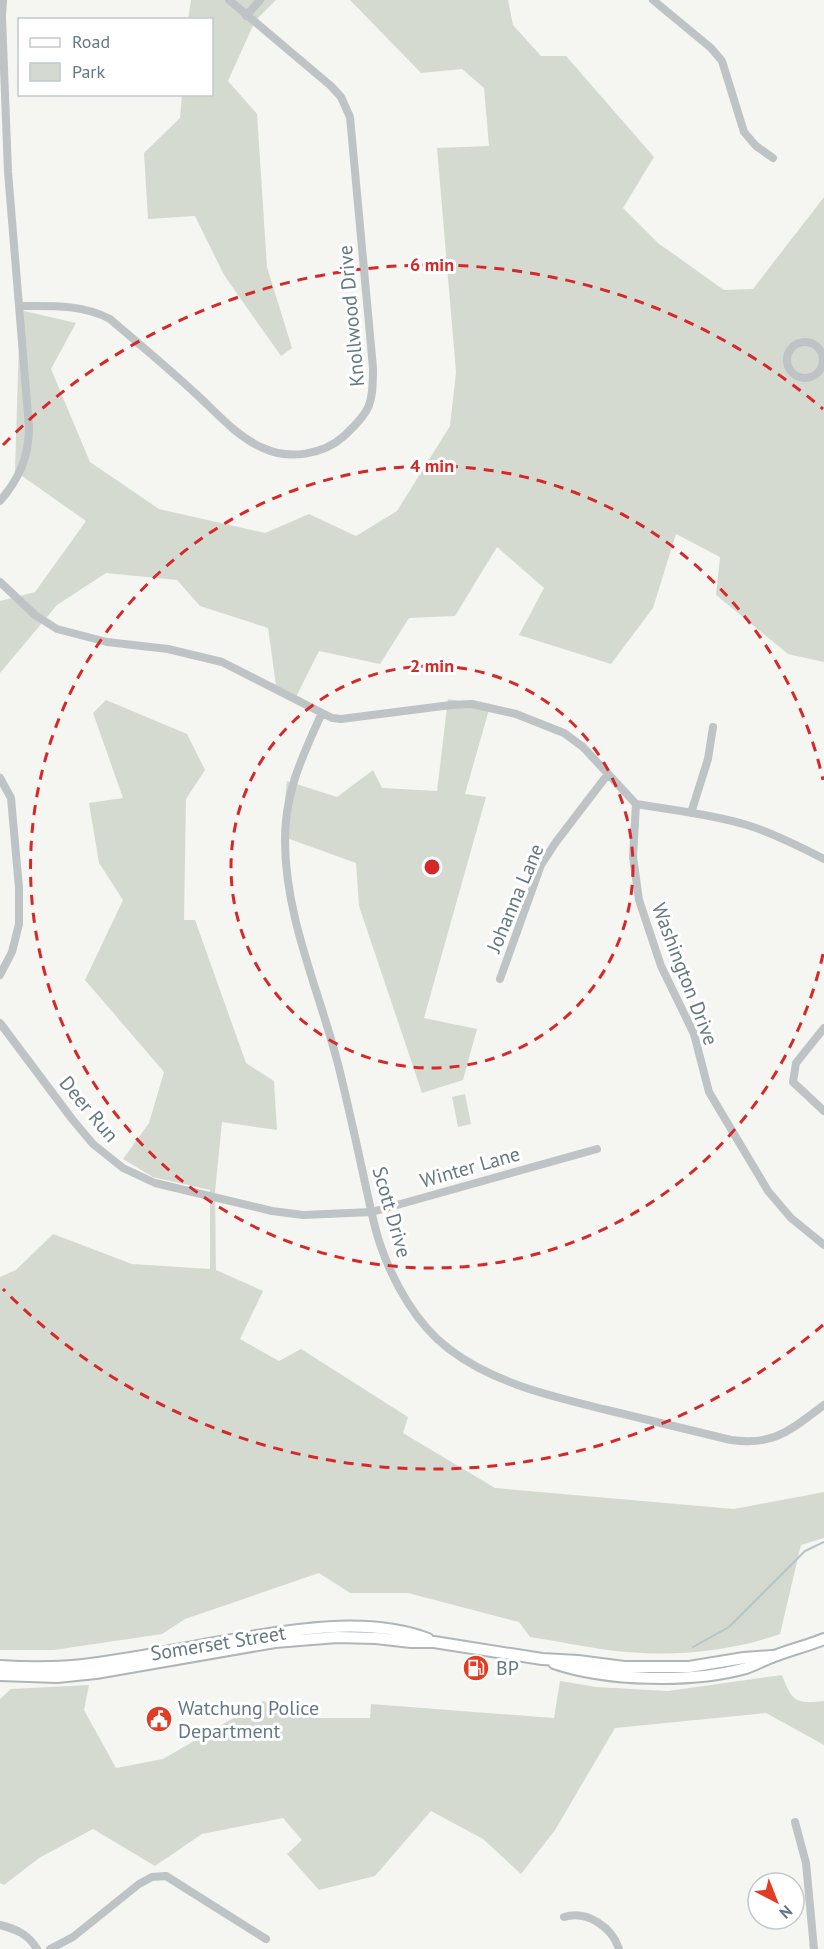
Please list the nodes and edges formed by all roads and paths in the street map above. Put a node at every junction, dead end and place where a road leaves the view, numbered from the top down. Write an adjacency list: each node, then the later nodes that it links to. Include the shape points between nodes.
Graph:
1 (3, 0): 7 (street, via 8,172)
2 (229, 0): 5 (street, Knollwood Drive)
3 (260, 0): 5 (street)
4 (653, 0): 6 (street, via 722,61 744,132)
5 (246, 16): 7 (street, Knollwood Drive, via 331,86 350,117 373,368 374,395 367,411 339,440 323,450 303,454 272,452 243,437 110,319 81,308)
6 (773, 158)
7 (20, 306): 9 (street, via 29,441 15,483)
8 (821, 346): 8 (street, via 822,366 817,373 804,378 792,372 787,363 791,349 802,343)
9 (0, 501)
10 (0, 582): 11 (street, via 35,615 57,629 131,647 168,649 222,662)
11 (321, 715): 13 (street, via 341,719 451,705 491,707 564,733); 25 (street, Scott Drive, via 289,793 286,858 297,922 338,1065)
12 (713, 727): 16 (street, via 708,759)
13 (608, 774): 15 (street); 19 (street, Johanna Lane, via 542,866)
14 (0, 778): 18 (street, via 11,798 19,924 12,952)
15 (636, 804): 16 (street); 26 (street, Washington Drive, via 633,857 639,900 661,966 694,1034 709,1092 768,1191 791,1218)
16 (691, 813): 17 (street, via 748,825)
17 (824, 859)
18 (0, 975)
19 (500, 979)
20 (0, 1023): 24 (street, Deer Run, via 71,1119 123,1168 155,1183)
21 (824, 1028): 22 (street, via 796,1063 793,1082)
22 (824, 1112)
23 (597, 1149): 25 (street, Winter Lane)
24 (245, 1204): 25 (street, Winter Lane, via 303,1215)
25 (372, 1212): 27 (street, Scott Drive, via 383,1252 412,1308 447,1348 488,1374 551,1396 747,1442 782,1435)
26 (824, 1245)
27 (824, 1405)
28 (824, 1638): 29 (main road, Somerset Street, via 772,1656 668,1668 542,1659)
29 (434, 1642): 30 (main road, Somerset Street, via 393,1630 316,1628 89,1664); 31 (main road, Somerset Street, via 358,1637 296,1639 96,1673 57,1677)
30 (0, 1666)
31 (0, 1675)
32 (795, 1822): 39 (street, via 806,1863)
33 (564, 1917): 38 (street, via 589,1917 613,1936)
34 (0, 1925): 36 (street, via 23,1933)
35 (266, 1939): 37 (street, via 166,1875 152,1876 139,1884 73,1937)
36 (37, 1949)
37 (50, 1949)
38 (619, 1949)
39 (814, 1949)

